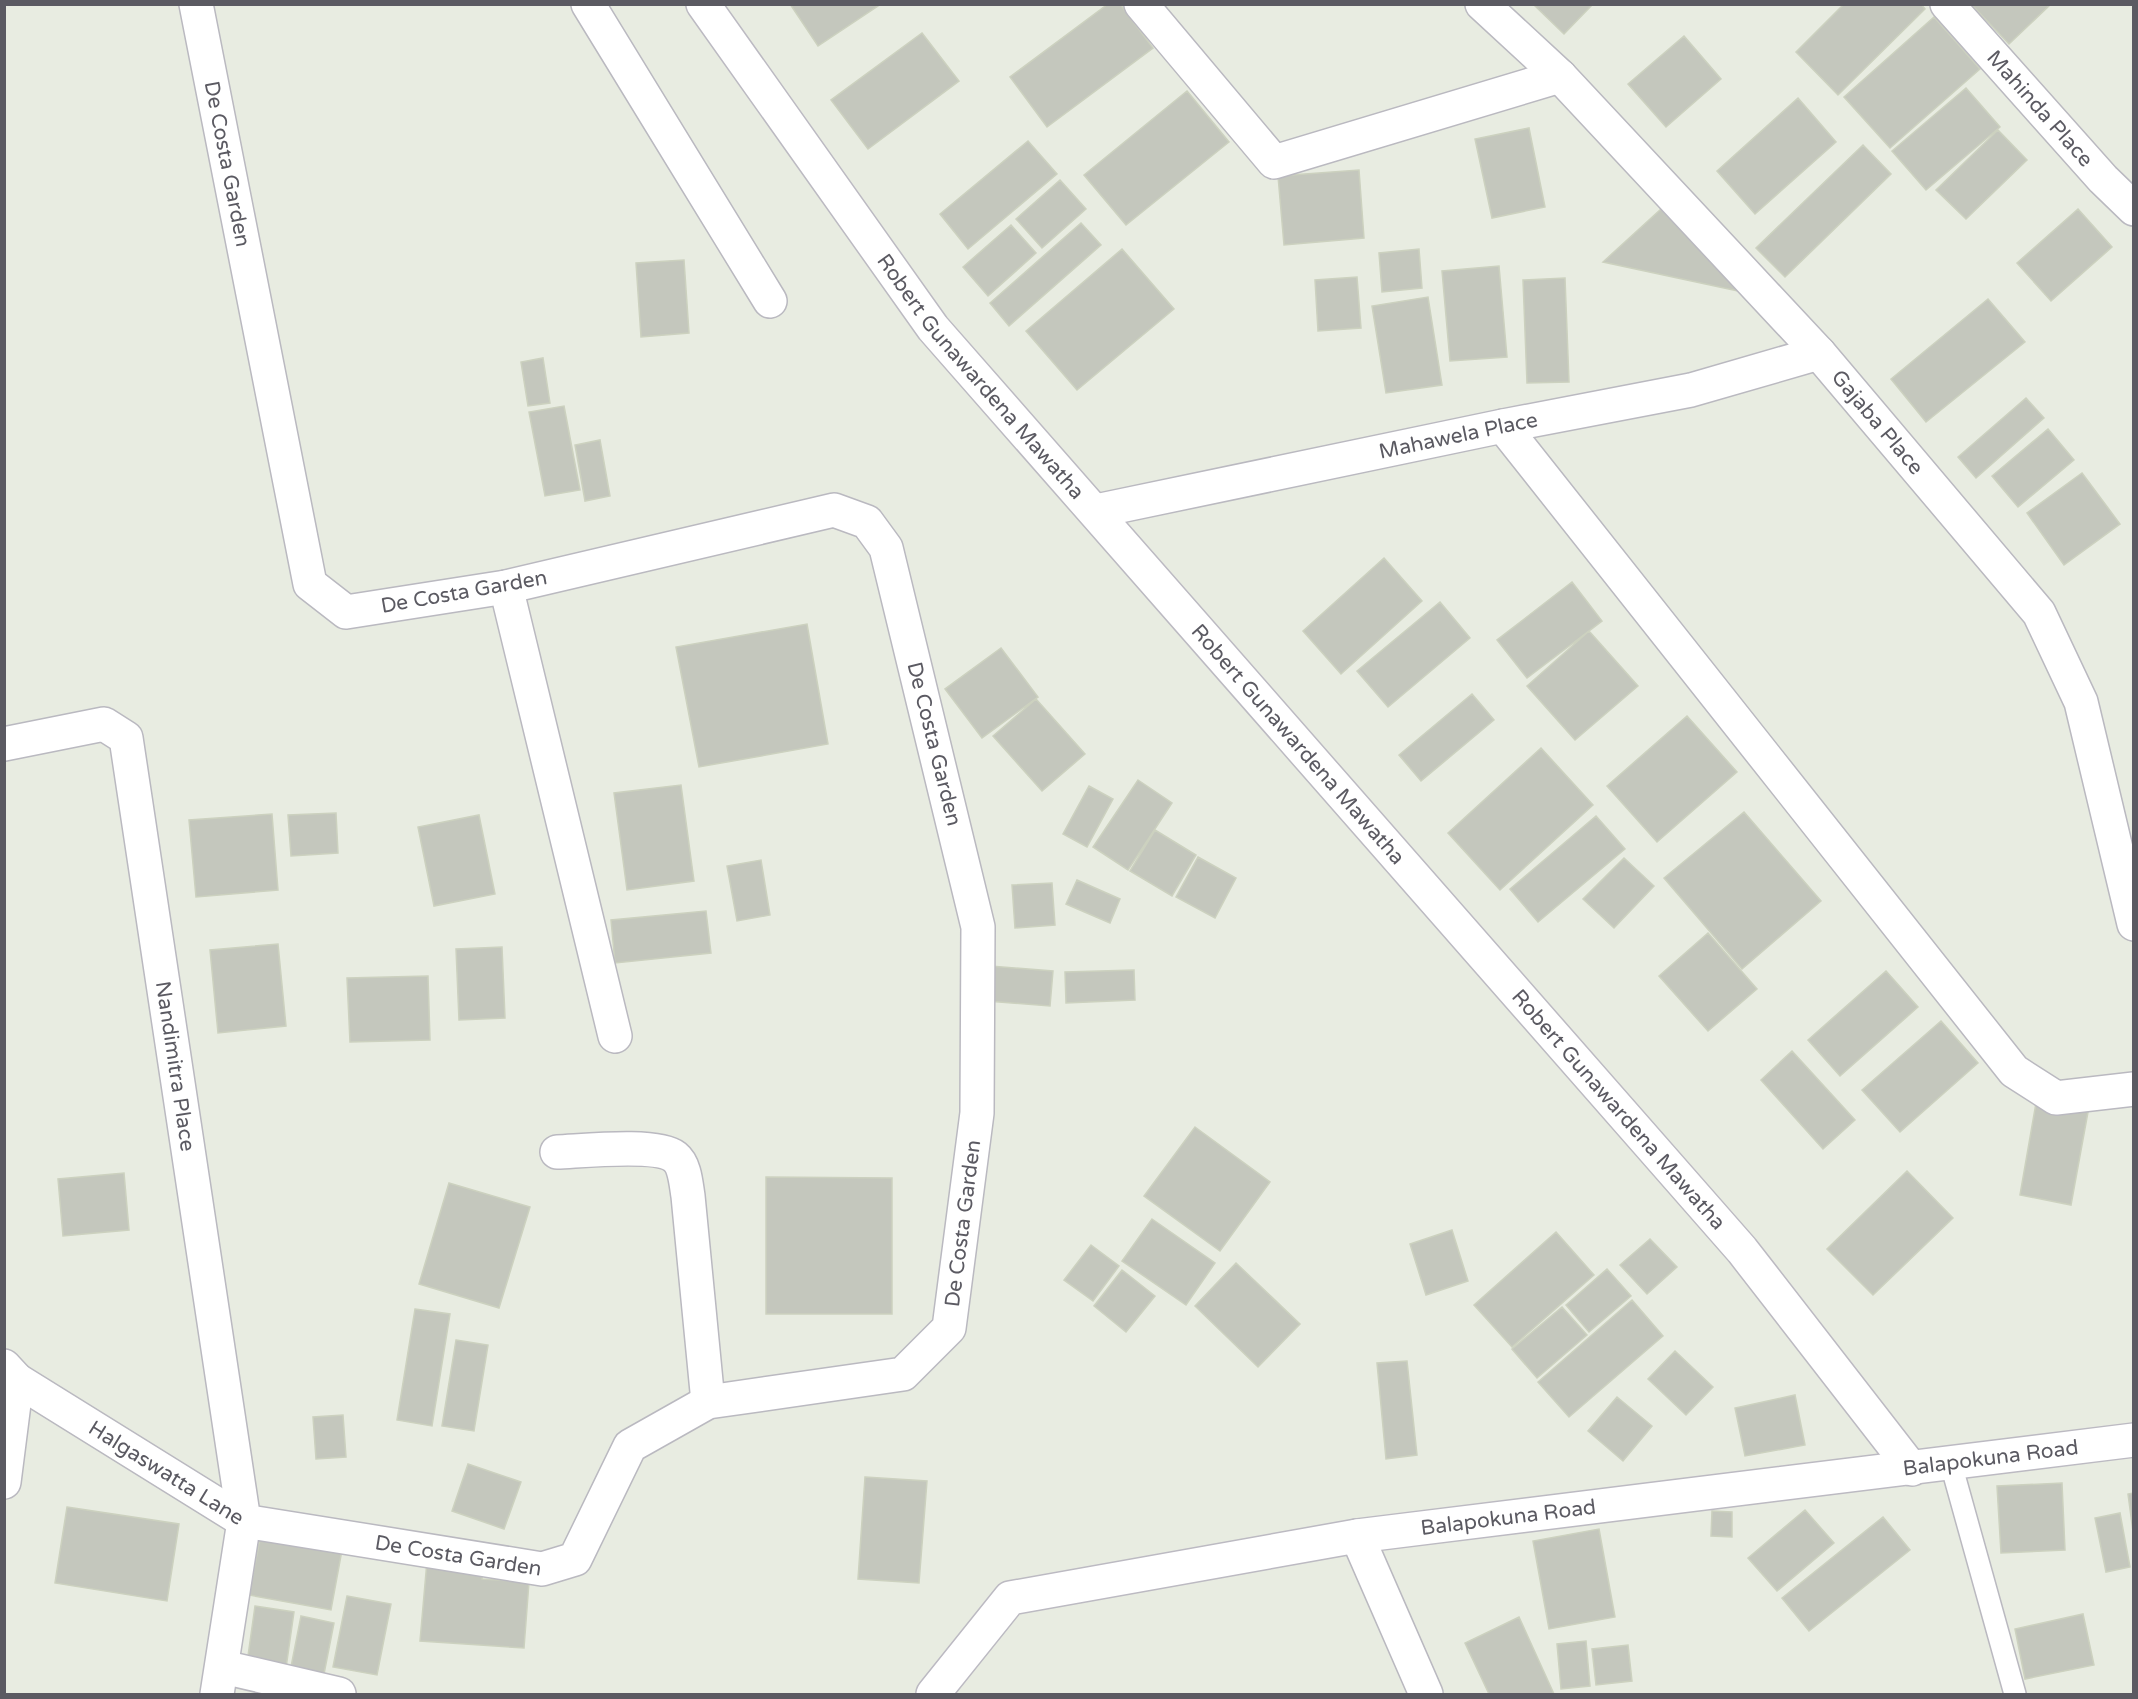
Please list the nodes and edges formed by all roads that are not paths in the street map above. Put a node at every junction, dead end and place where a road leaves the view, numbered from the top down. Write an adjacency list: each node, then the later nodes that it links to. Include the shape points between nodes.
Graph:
1 (196, 4): 13 (street, De Costa Garden, via 310,584 346,612)
2 (588, 4): 9 (street)
3 (703, 4): 12 (street, Robert Gunawardena Mawatha, via 933,327)
4 (1141, 4): 7 (street, via 1274,162)
5 (1482, 4): 7 (street, Gajaba Place)
6 (1947, 4): 8 (street, Mahinda Place)
7 (1560, 76): 10 (street, Gajaba Place)
8 (2133, 209)
9 (770, 301)
10 (1819, 353): 11 (street, Mahawela Place, via 1691,390); 15 (street, Gajaba Place, via 2039,612 2081,702)
11 (1503, 426): 12 (street, Mahawela Place); 17 (street, via 2014,1071 2056,1098)
12 (1096, 511): 23 (street, Robert Gunawardena Mawatha, via 1742,1250)
13 (506, 587): 16 (street); 20 (street, De Costa Garden, via 834,510 867,522 886,548 978,927 977,1113 949,1328 903,1374)
14 (4, 744): 25 (street, Nandimitra Place, via 104,724 126,738)
15 (2133, 924)
16 (615, 1036)
17 (2133, 1089)
18 (557, 1152): 20 (street, via 661,1149 677,1158 688,1196)
19 (11, 1373): 24 (street); 25 (street, Halgaswatta Lane)
20 (708, 1402): 25 (street, De Costa Garden, via 630,1446 575,1559 542,1569)
21 (2133, 1440): 22 (street, Balapokuna Road)
22 (1951, 1464): 23 (street, Balapokuna Road); 31 (lane)
23 (1912, 1469): 26 (street, Balapokuna Road)
24 (4, 1482)
25 (244, 1521): 27 (street, Halgaswatta Lane)
26 (1357, 1536): 29 (street, Balapokuna Road, via 1010,1598); 30 (street)
27 (220, 1681): 28 (street)
28 (339, 1695)
29 (933, 1695)
30 (1426, 1695)
31 (2016, 1695)

